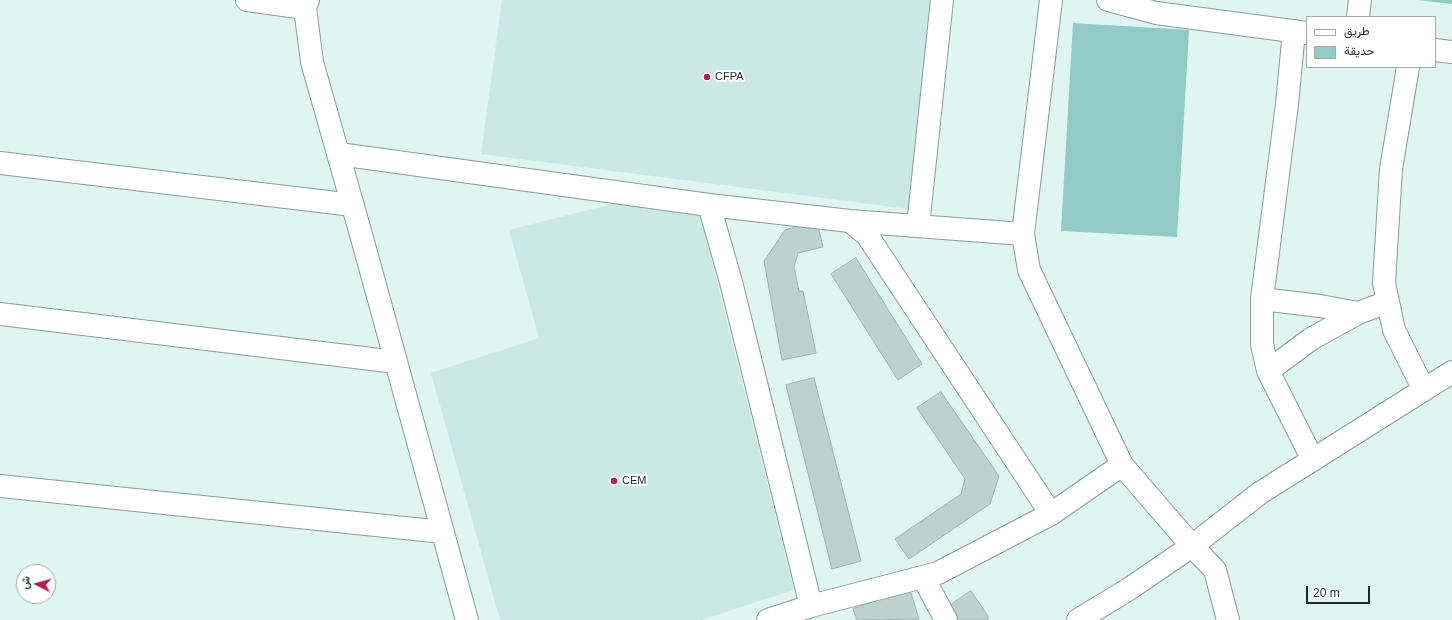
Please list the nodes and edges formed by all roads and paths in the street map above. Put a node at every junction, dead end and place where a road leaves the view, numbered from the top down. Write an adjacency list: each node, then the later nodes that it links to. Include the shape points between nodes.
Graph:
1 (247, 0): 6 (street)
2 (942, 0): 18 (street)
3 (1051, 0): 19 (street)
4 (1108, 0): 7 (street)
5 (1360, 0): 8 (street)
6 (307, 4): 13 (street, via 312,62)
7 (1155, 6): 9 (street)
8 (1358, 16)
9 (1301, 32): 20 (street, via 1288,104)
10 (1436, 50): 11 (street)
11 (1452, 52)
12 (1408, 68): 21 (street, via 1391,169 1384,283)
13 (338, 154): 15 (street); 16 (street)
14 (0, 163): 15 (street)
15 (353, 205): 24 (street)
16 (709, 205): 17 (street); 35 (street, via 731,282)
17 (850, 221): 18 (street); 31 (street, via 867,235)
18 (918, 226): 19 (street)
19 (1023, 234): 29 (street, via 1029,270)
20 (1262, 299): 22 (street); 25 (street, via 1262,344)
21 (1388, 302): 22 (street); 27 (street, via 1394,330)
22 (1358, 313): 25 (street, via 1311,339)
23 (0, 314): 24 (street)
24 (396, 362): 32 (street)
25 (1268, 371): 28 (street)
26 (1452, 372): 27 (street)
27 (1424, 390): 28 (street)
28 (1313, 460): 33 (street, via 1260,493)
29 (1122, 465): 31 (street); 33 (street)
30 (0, 486): 32 (street)
31 (1051, 514): 34 (street, via 938,574)
32 (443, 532): 36 (street)
33 (1192, 546): 39 (street); 40 (street, via 1216,570)
34 (923, 577): 35 (street); 38 (street)
35 (811, 606): 37 (street)
36 (467, 620)
37 (768, 620)
38 (946, 620)
39 (1078, 620)
40 (1228, 620)

